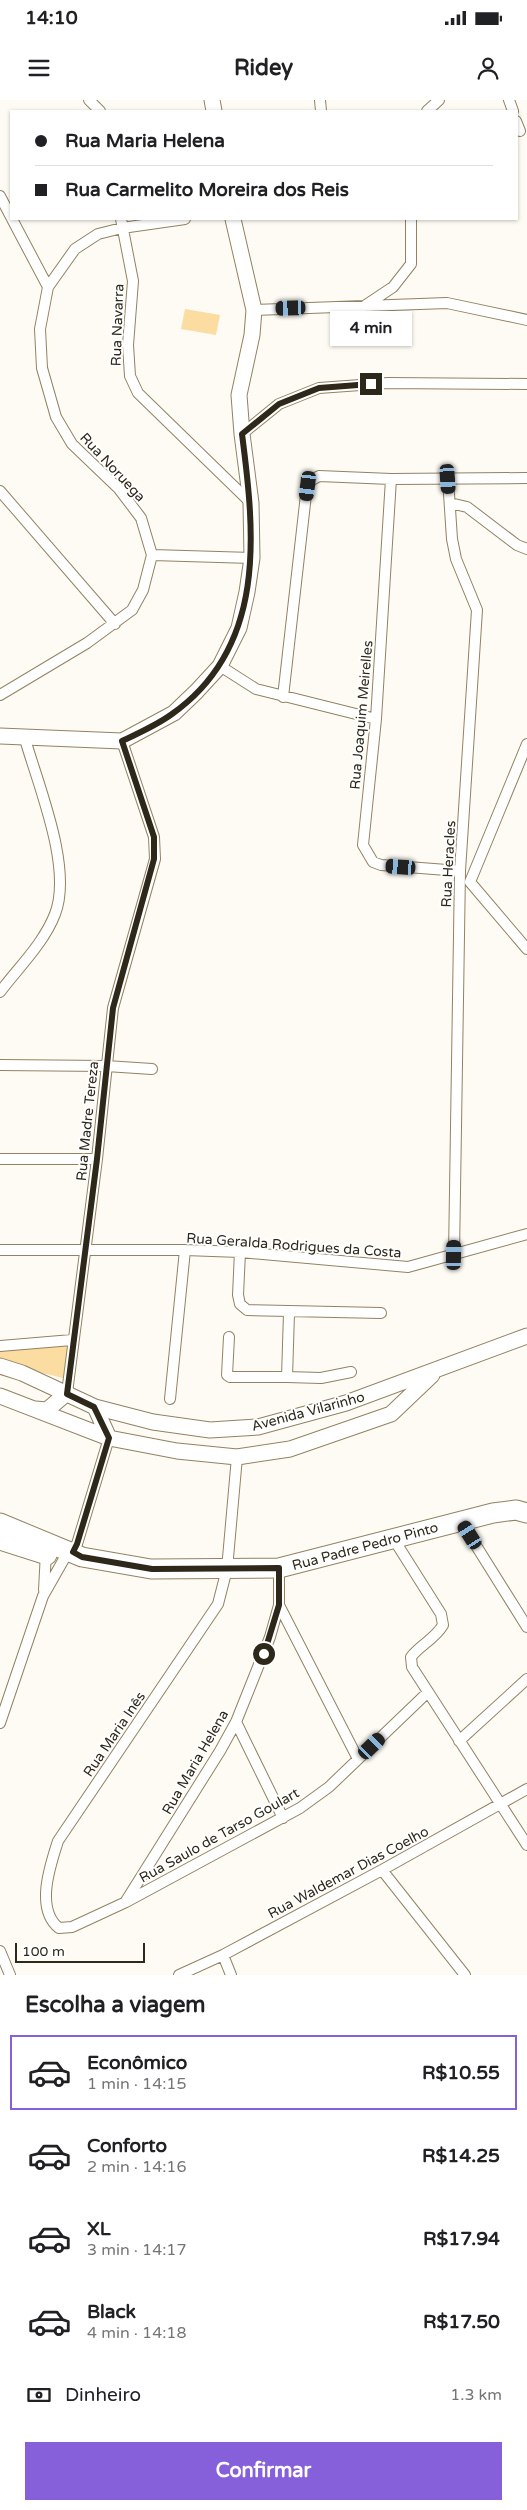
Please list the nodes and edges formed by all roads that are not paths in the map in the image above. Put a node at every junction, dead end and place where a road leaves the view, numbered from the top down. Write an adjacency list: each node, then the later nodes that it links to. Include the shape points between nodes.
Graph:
1 (89, 100): 3 (street)
2 (439, 100): 4 (street)
3 (100, 110)
4 (427, 110)
5 (0, 196): 6 (street)
6 (10, 214)
7 (13, 220): 12 (street)
8 (169, 220): 11 (street, Rua Noruega)
9 (233, 220): 14 (main road)
10 (412, 220): 13 (street, via 411,264 393,286)
11 (122, 223): 12 (street, Rua Noruega, via 75,249); 22 (street, Rua Navarra, via 133,281 128,346 130,376 138,392)
12 (48, 287): 25 (street, Rua Noruega, via 40,329 42,368 56,417 72,444 119,489 141,518)
13 (365, 306): 14 (street); 15 (street, via 447,303)
14 (254, 310): 17 (main road, via 239,396)
15 (527, 320)
16 (527, 384): 17 (street, via 388,383 319,388 279,404)
17 (242, 434): 22 (main road)
18 (527, 478): 20 (street)
19 (391, 479): 20 (street); 30 (street, via 319,476 308,486); 31 (street, Rua Joaquim Meirelles)
20 (448, 479): 23 (street, Rua Heracles)
21 (0, 491): 27 (street)
22 (251, 503): 26 (main road)
23 (450, 503): 24 (street, via 467,507); 36 (street, Rua Heracles, via 456,559 477,610)
24 (527, 549)
25 (152, 555): 26 (street); 27 (street, via 143,590 132,610)
26 (252, 558): 28 (main road, via 239,628)
27 (115, 624): 29 (street)
28 (220, 666): 30 (street, via 256,689); 34 (main road, via 174,713)
29 (0, 695)
30 (283, 697): 31 (street)
31 (376, 720): 36 (street, Rua Joaquim Meirelles, via 363,845 367,854 373,862 382,865)
32 (0, 736): 33 (main road)
33 (25, 738): 34 (main road); 39 (street, via 59,858 60,889 56,914)
34 (122, 741): 41 (street, Rua Madre Tereza, via 154,837 154,859 113,1008)
35 (527, 744): 37 (street)
36 (460, 872): 37 (street, Rua Heracles)
37 (465, 883): 38 (street); 50 (street, Rua Heracles)
38 (527, 949)
39 (0, 992)
40 (0, 1065): 41 (street)
41 (106, 1066): 42 (street); 44 (street, Rua Madre Tereza)
42 (152, 1069)
43 (0, 1159): 44 (street)
44 (97, 1159): 48 (street, Rua Madre Tereza)
45 (527, 1234): 50 (street, Rua Geralda Rodrigues da Costa)
46 (0, 1250): 48 (street, Rua Geralda Rodrigues da Costa)
47 (186, 1250): 48 (street, Rua Geralda Rodrigues da Costa); 49 (street, Rua Geralda Rodrigues da Costa); 63 (street)
48 (85, 1251): 55 (street, Rua Madre Tereza)
49 (240, 1252): 50 (street, Rua Geralda Rodrigues da Costa, via 408,1267); 51 (street, via 240,1304 247,1310)
50 (454, 1255)
51 (289, 1313): 52 (street); 60 (street)
52 (381, 1313)
53 (527, 1336): 58 (main road, Avenida Vilarinho)
54 (229, 1337): 60 (street, via 226,1375)
55 (72, 1340): 56 (street); 61 (street, Rua Madre Tereza)
56 (0, 1346)
57 (0, 1366): 61 (main road, Avenida Vilarinho)
58 (441, 1368): 65 (main road, Avenida Vilarinho, via 346,1403 258,1427 210,1430 153,1422); 67 (main road, Avenida Vilarinho, via 391,1414 290,1449)
59 (351, 1372): 60 (street, via 321,1378)
60 (287, 1377)
61 (67, 1394): 64 (main road, via 45,1411); 65 (main road, Avenida Vilarinho)
62 (0, 1396): 64 (main road, Avenida Vilarinho)
63 (170, 1399)
64 (19, 1404): 66 (main road, Avenida Vilarinho)
65 (94, 1407): 66 (main road)
66 (109, 1438): 67 (main road, Avenida Vilarinho, via 177,1451); 72 (street, via 77,1544)
67 (237, 1457): 74 (street, Rua Maria Inês)
68 (527, 1513): 69 (highway, Rua Padre Pedro Pinto, via 516,1510)
69 (460, 1520): 71 (highway, Rua Padre Pedro Pinto); 77 (street)
70 (2, 1529): 72 (highway, Rua Padre Pedro Pinto)
71 (393, 1538): 73 (highway, Rua Padre Pedro Pinto); 79 (street, via 441,1614 443,1625 438,1634 410,1658)
72 (62, 1553): 74 (highway, Rua Padre Pedro Pinto, via 152,1569); 75 (street); 75 (street)
73 (279, 1568): 74 (highway, Rua Padre Pedro Pinto); 76 (street, Rua Maria Helena)
74 (227, 1569): 90 (street, Rua Maria Inês, via 218,1604 202,1631 58,1841 50,1864 48,1890 47,1912)
75 (43, 1596): 81 (street)
76 (279, 1605): 80 (street, Rua Maria Helena, via 270,1637); 83 (street)
77 (527, 1627)
78 (525, 1684): 82 (street)
79 (427, 1693): 82 (street); 83 (street, Rua Saulo de Tarso Goulart)
80 (236, 1722): 86 (street); 89 (street, Rua Maria Helena)
81 (0, 1723)
82 (458, 1741): 85 (street)
83 (358, 1759): 86 (street, Rua Saulo de Tarso Goulart, via 329,1787)
84 (527, 1788): 85 (street, Rua Waldemar Dias Coelho)
85 (502, 1805): 87 (street); 88 (street, Rua Waldemar Dias Coelho)
86 (283, 1818): 89 (street, Rua Saulo de Tarso Goulart)
87 (527, 1845)
88 (382, 1870): 92 (street, Rua Waldemar Dias Coelho); 93 (street)
89 (126, 1902): 90 (street, Rua Saulo de Tarso Goulart, via 72,1927 59,1928)
90 (52, 1922)
91 (0, 1951): 94 (street)
92 (223, 1955): 95 (street, Rua Waldemar Dias Coelho); 96 (street)
93 (462, 1974)
94 (10, 1975)
95 (179, 1975)
96 (231, 1975)

